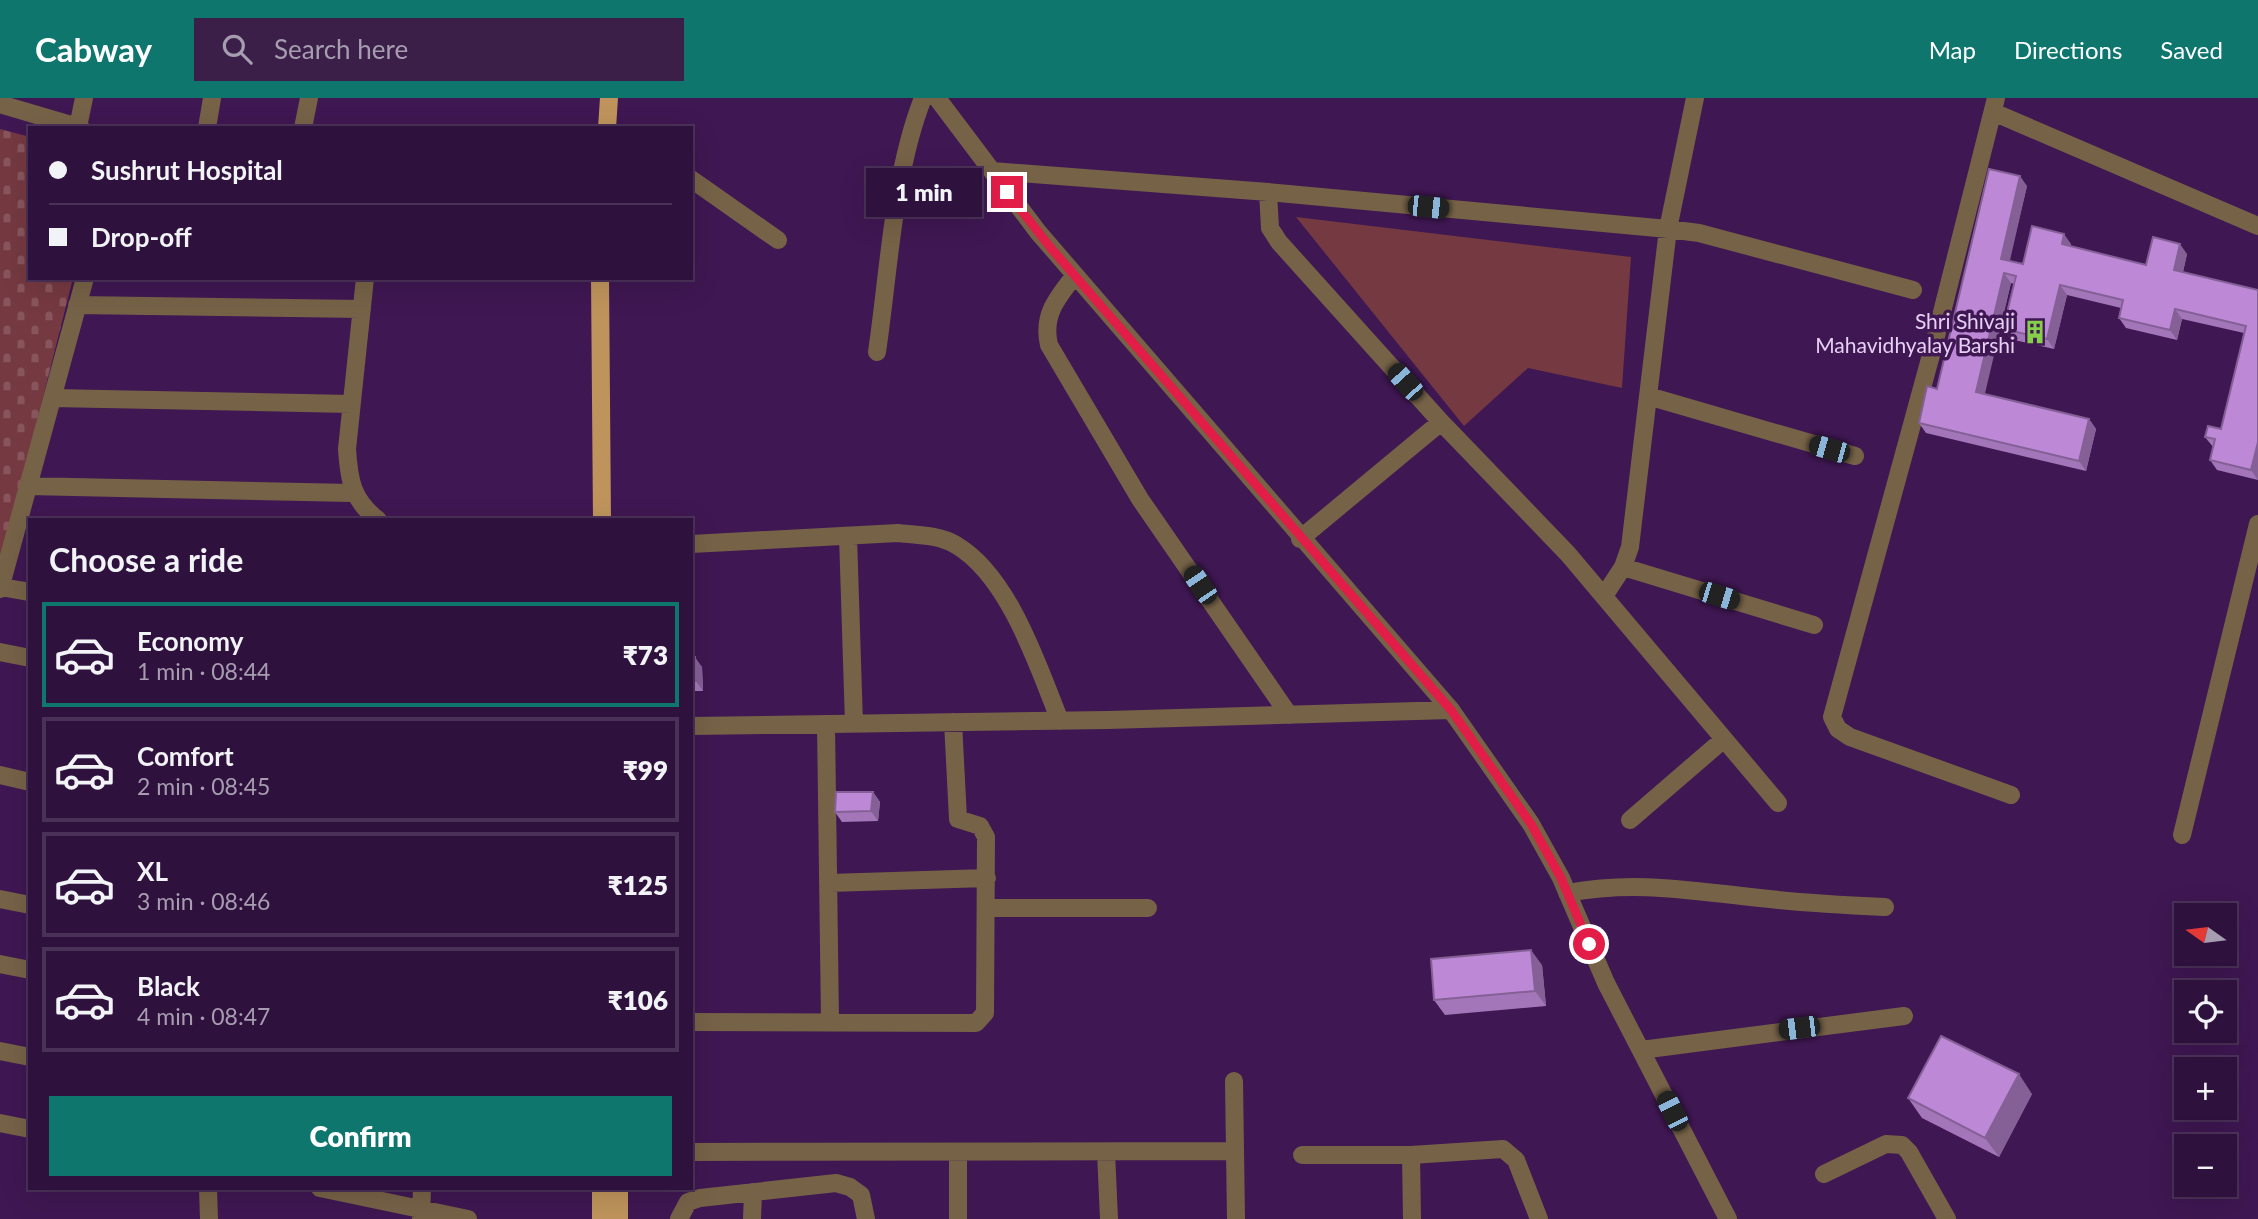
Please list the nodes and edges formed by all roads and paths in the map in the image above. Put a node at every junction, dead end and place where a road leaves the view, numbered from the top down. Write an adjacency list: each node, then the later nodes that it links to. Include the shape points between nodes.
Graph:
1 (84, 98): 11 (street)
2 (212, 98): 12 (street)
3 (309, 98): 13 (street)
4 (609, 98): 14 (main road)
5 (923, 98): 28 (street, via 898,207)
6 (937, 98): 15 (street)
7 (1695, 98): 19 (street)
8 (0, 104): 10 (street)
9 (1995, 105): 18 (street); 59 (street, via 1832,717 1850,737)
10 (76, 126)
11 (79, 126)
12 (207, 126)
13 (303, 126)
14 (607, 126)
15 (992, 171): 17 (street); 21 (street)
16 (693, 179): 20 (street)
17 (1268, 192): 19 (street); 32 (street, via 1270,228 1279,242)
18 (2258, 226)
19 (1668, 229): 25 (street, via 1711,236); 29 (street)
20 (778, 240)
21 (1075, 275): 40 (street); 50 (street, via 1048,314 1049,345 1140,499)
22 (84, 280): 26 (street)
23 (365, 280): 27 (street)
24 (597, 280): 37 (main road)
25 (1913, 290)
26 (77, 305): 27 (street); 30 (street)
27 (362, 309): 31 (street)
28 (877, 352)
29 (1648, 396): 33 (street); 42 (street, via 1630,547)
30 (52, 398): 31 (street); 34 (street)
31 (351, 404): 35 (street, via 347,449)
32 (1441, 422): 40 (street); 45 (street)
33 (1855, 456)
34 (28, 486): 35 (street); 43 (street)
35 (352, 493): 36 (street)
36 (376, 518)
37 (602, 518)
38 (2258, 524): 62 (street)
39 (848, 536): 41 (street); 51 (street, via 927,536 954,544 975,559 1030,647); 54 (street)
40 (1300, 539): 49 (street)
41 (693, 544)
42 (1623, 567): 45 (street); 46 (street)
43 (0, 588): 44 (street)
44 (28, 592)
45 (1604, 596): 56 (street)
46 (1814, 625)
47 (0, 652): 48 (street)
48 (28, 658)
49 (1451, 710): 50 (street); 65 (street, via 1531,824)
50 (1289, 715): 51 (street)
51 (1060, 721): 52 (street)
52 (953, 722): 54 (street); 63 (street, via 958,819 985,830)
53 (826, 724): 54 (street); 55 (street); 64 (street)
54 (854, 724)
55 (693, 726)
56 (1724, 739): 60 (street); 61 (street)
57 (0, 775): 58 (street)
58 (28, 782)
59 (2011, 795)
60 (1778, 803)
61 (1630, 820)
62 (2182, 835)
63 (987, 878): 64 (street); 69 (street)
64 (829, 883): 74 (street)
65 (1567, 893): 68 (street, via 1657,886); 76 (street)
66 (0, 899): 67 (street)
67 (28, 905)
68 (1885, 907)
69 (987, 908): 70 (street); 74 (street, via 983,1019 976,1023)
70 (1149, 908)
71 (0, 964): 72 (street)
72 (28, 970)
73 (1904, 1016): 76 (street)
74 (830, 1021): 75 (street)
75 (693, 1022)
76 (1641, 1050): 108 (street)
77 (0, 1051): 78 (street)
78 (28, 1057)
79 (1234, 1081): 82 (street)
80 (0, 1123): 81 (street)
81 (28, 1129)
82 (1235, 1151): 84 (street); 105 (street)
83 (693, 1152): 85 (street)
84 (1105, 1152): 85 (street); 104 (street)
85 (958, 1153): 103 (street)
86 (1303, 1155): 87 (street)
87 (1411, 1155): 106 (street); 107 (street, via 1492,1149 1511,1153)
88 (1825, 1174): 109 (street, via 1886,1144 1902,1145)
89 (208, 1190): 96 (street)
90 (328, 1190): 95 (street)
91 (422, 1190): 95 (street)
92 (601, 1190): 98 (main road)
93 (619, 1190): 99 (main road)
94 (753, 1192): 100 (street, via 688,1202); 101 (street); 102 (street, via 836,1183 861,1195)
95 (421, 1214): 97 (street)
96 (209, 1219)
97 (468, 1219)
98 (601, 1219)
99 (619, 1219)
100 (679, 1219)
101 (752, 1219)
102 (866, 1219)
103 (958, 1219)
104 (1109, 1219)
105 (1236, 1219)
106 (1412, 1219)
107 (1539, 1219)
108 (1728, 1219)
109 (1947, 1219)

